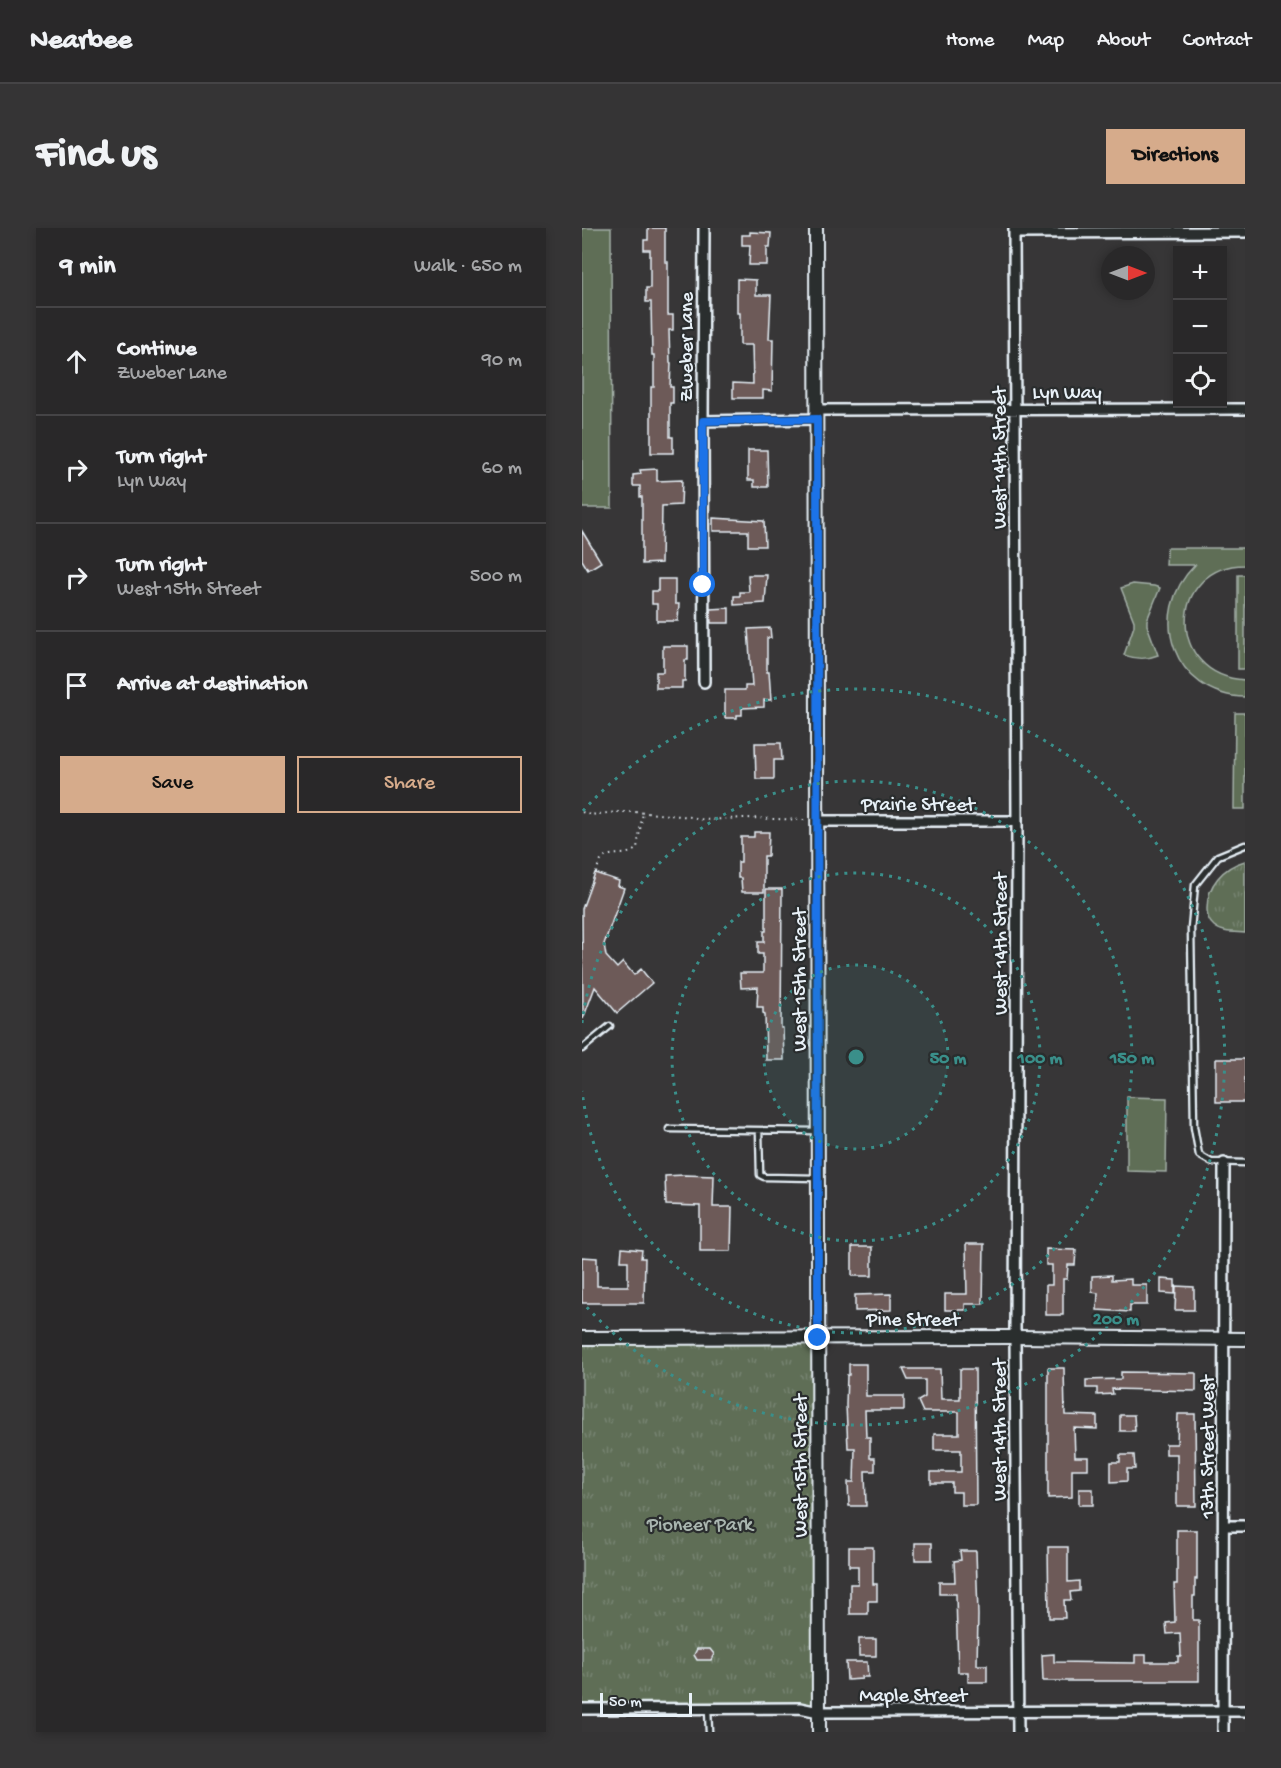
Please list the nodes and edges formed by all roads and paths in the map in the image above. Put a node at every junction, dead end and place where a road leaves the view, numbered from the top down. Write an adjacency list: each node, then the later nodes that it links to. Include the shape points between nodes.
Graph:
1 (704, 228): 9 (street, Zweber Lane)
2 (816, 228): 8 (street, West 15th Street)
3 (1198, 230): 4 (street); 5 (street)
4 (1014, 231): 6 (street, West 14th Street)
5 (1245, 232)
6 (1015, 409): 7 (street, Lyn Way); 8 (street, Lyn Way); 14 (street, West 14th Street)
7 (1245, 409)
8 (817, 415): 9 (street, Lyn Way); 13 (street, West 15th Street)
9 (703, 421): 10 (street, Zweber Lane)
10 (704, 682)
11 (643, 812): 12 (path); 13 (path, via 704,820); 16 (path, via 637,848 602,858)
12 (582, 813)
13 (818, 821): 14 (street, Prairie Street); 21 (street, West 15th Street)
14 (1017, 821): 25 (street, West 14th Street)
15 (1245, 845): 22 (lane, via 1218,856 1195,885 1191,928 1194,1127 1199,1155 1211,1162)
16 (596, 873)
17 (610, 1026): 18 (lane)
18 (582, 1049)
19 (669, 1129): 20 (lane)
20 (759, 1131): 21 (lane); 24 (lane, via 760,1175)
21 (818, 1131): 24 (street, West 15th Street)
22 (1224, 1163): 23 (lane); 28 (street, 13th Street West)
23 (1245, 1163)
24 (818, 1178): 27 (street, West 15th Street)
25 (1015, 1337): 27 (street, Pine Street); 28 (street, Pine Street); 34 (street, West 14th Street)
26 (582, 1338): 27 (street, Pine Street)
27 (818, 1338): 37 (street, West 15th Street)
28 (1224, 1339): 29 (street, Pine Street); 30 (street, 13th Street West)
29 (1245, 1340)
30 (1224, 1526): 31 (street); 35 (street, 13th Street West)
31 (1245, 1526)
32 (582, 1709): 33 (street, Maple Street)
33 (708, 1709): 37 (street, Maple Street, via 800,1708); 38 (lane)
34 (1018, 1711): 35 (street, Maple Street); 37 (street, Maple Street); 40 (street, West 14th Street)
35 (1223, 1711): 36 (street, Maple Street); 41 (street, 13th Street West)
36 (1245, 1711)
37 (819, 1712): 39 (street, West 15th Street)
38 (709, 1732)
39 (819, 1732)
40 (1018, 1732)
41 (1223, 1732)

